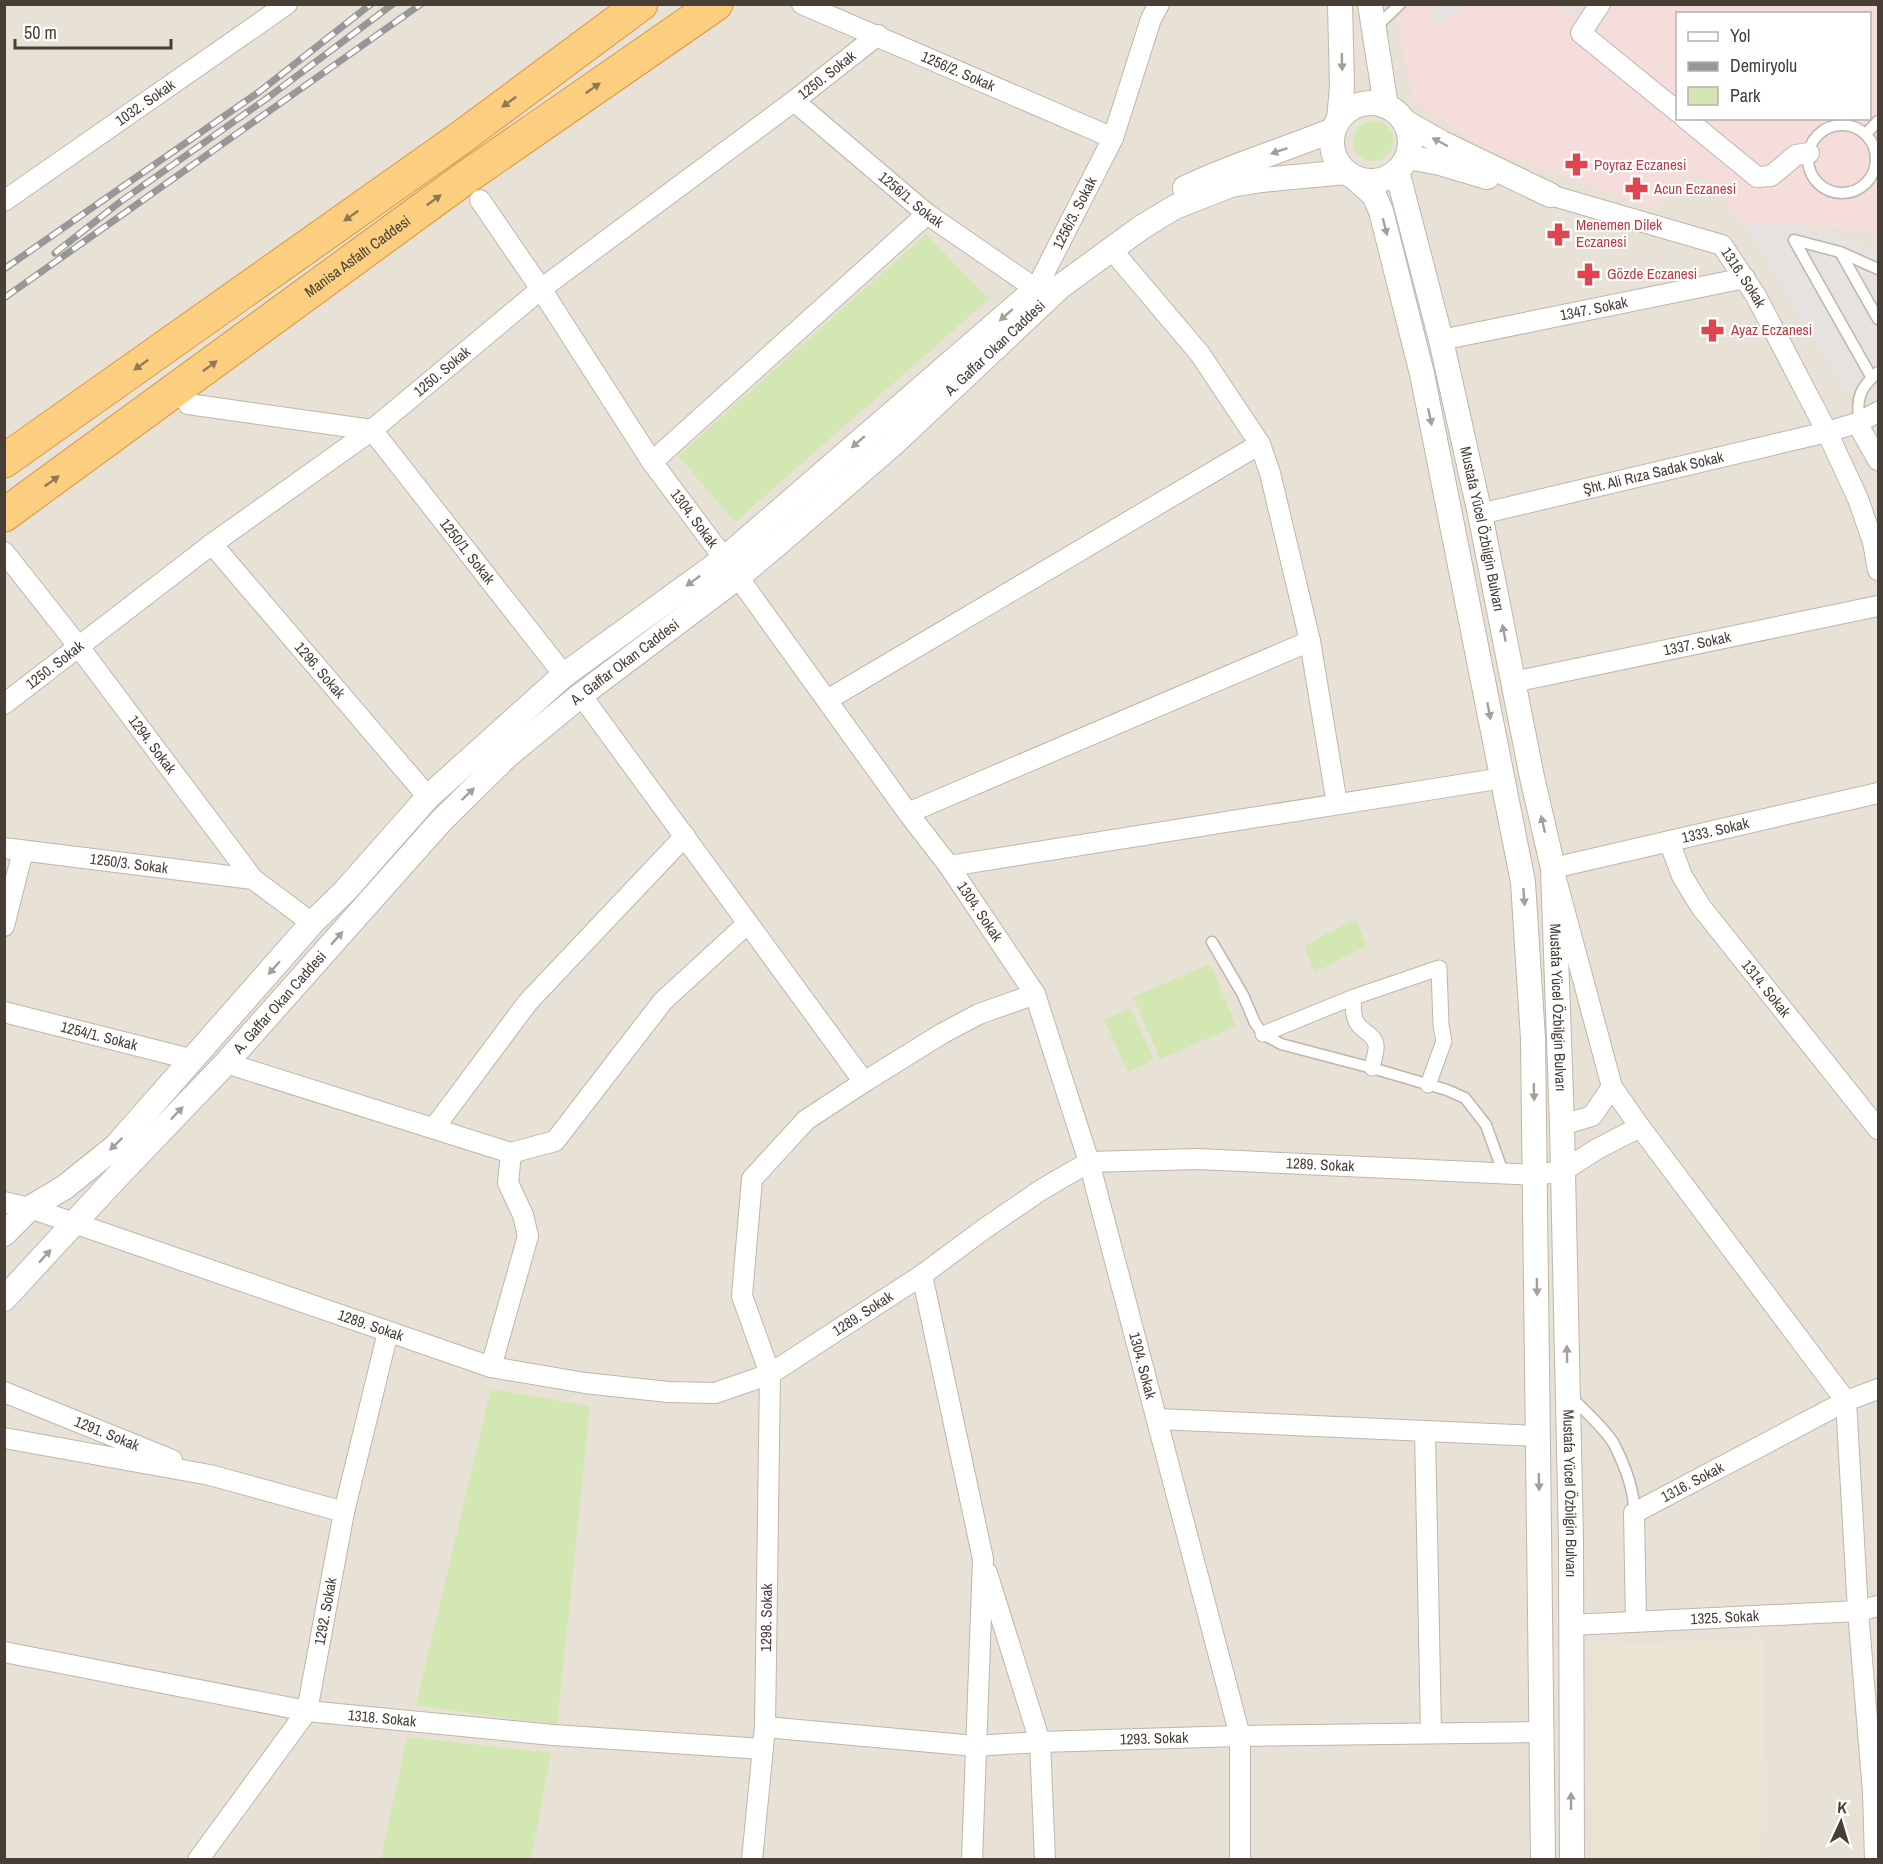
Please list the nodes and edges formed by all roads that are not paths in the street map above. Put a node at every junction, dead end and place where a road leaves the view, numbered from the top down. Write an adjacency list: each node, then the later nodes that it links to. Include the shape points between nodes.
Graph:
1 (287, 4): 26 (street, 1032. Sokak)
2 (641, 4): 44 (highway, one-way to 44, via 459,140)
3 (716, 4): 47 (highway, Manisa Asfaltı Caddesi, one-way to 3, via 465,178)
4 (802, 4): 11 (street, 1256/2. Sokak)
5 (1159, 4): 20 (street, 1256/3. Sokak)
6 (1340, 4): 18 (street, one-way to 18, via 1342,87)
7 (1370, 4): 10 (street)
8 (1400, 4): 10 (lane)
9 (1600, 4): 14 (street, via 1581,33)
10 (1373, 31): 13 (street)
11 (878, 35): 12 (street, 1250. Sokak); 20 (street, 1256/2. Sokak)
12 (794, 101): 27 (street, 1256/1. Sokak); 32 (street, 1250. Sokak)
13 (1386, 106): 17 (street); 18 (street, via 1360,104 1348,110)
14 (1676, 111)
15 (1687, 120): 21 (street, via 1757,177 1771,176 1797,155)
16 (1878, 121): 19 (lane)
17 (1405, 122): 22 (street, via 1410,139); 24 (street, one-way to 17)
18 (1336, 125): 23 (street, via 1333,153); 33 (street, A. Gaffar Okan Caddesi, one-way to 33, via 1286,149 1220,171 1157,202)
19 (1866, 134): 21 (lane, via 1837,125 1818,135); 21 (lane, via 1873,144 1876,167 1871,178 1853,192 1841,194 1819,185 1808,165)
20 (1113, 138): 33 (street, 1256/3. Sokak)
21 (1809, 153)
22 (1402, 164): 23 (street, via 1388,178 1378,181); 24 (street, via 1440,163); 35 (street, Mustafa Yücel Özbilgin Bulvarı)
23 (1351, 176): 28 (street, A. Gaffar Okan Caddesi, via 1231,185 1175,207); 60 (street, Mustafa Yücel Özbilgin Bulvarı, one-way to 60, via 1374,195 1381,210 1422,374)
24 (1550, 195): 31 (street, 1316. Sokak, via 1722,245)
25 (480, 200): 32 (street, 1304. Sokak)
26 (4, 201)
27 (927, 214): 33 (street, 1256/1. Sokak); 45 (street)
28 (1112, 250): 42 (street, via 1200,354); 50 (street, A. Gaffar Okan Caddesi, via 1061,286 893,444)
29 (1840, 252): 30 (lane); 34 (lane); 36 (lane, via 1794,240)
30 (1878, 269)
31 (1745, 278): 35 (street, 1347. Sokak); 41 (street, 1316. Sokak)
32 (541, 289): 40 (street, 1250. Sokak); 45 (street, 1304. Sokak)
33 (1036, 289): 50 (street, A. Gaffar Okan Caddesi, one-way to 50)
34 (1878, 319)
35 (1441, 340): 46 (street, Mustafa Yücel Özbilgin Bulvarı)
36 (1875, 375): 39 (lane, via 1865,385 1857,404)
37 (188, 404): 40 (street)
38 (1878, 412): 39 (street, Şht. Ali Rıza Sadak Sokak)
39 (1858, 422): 41 (street, Şht. Ali Rıza Sadak Sokak); 43 (street)
40 (372, 430): 48 (street, 1250. Sokak); 55 (street, 1250/1. Sokak)
41 (1827, 432): 46 (street, Şht. Ali Rıza Sadak Sokak); 51 (street, 1316. Sokak, via 1858,499)
42 (1260, 444): 53 (street); 58 (street)
43 (1878, 460)
44 (4, 461)
45 (652, 462): 50 (street, 1304. Sokak)
46 (1480, 514): 56 (street, Mustafa Yücel Özbilgin Bulvarı, one-way to 46)
47 (4, 515)
48 (212, 544): 54 (street, 1250. Sokak); 62 (street, 1296. Sokak)
49 (4, 552): 54 (street, 1294. Sokak)
50 (731, 568): 55 (street, A. Gaffar Okan Caddesi, one-way to 55); 57 (street, A. Gaffar Okan Caddesi); 58 (street, 1304. Sokak)
51 (1878, 570)
52 (1878, 606): 56 (street, 1337. Sokak)
53 (1310, 641): 63 (street); 64 (street)
54 (79, 647): 59 (street, 1250. Sokak); 70 (street, 1294. Sokak)
55 (564, 675): 62 (street, A. Gaffar Okan Caddesi)
56 (1513, 682): 69 (street, Mustafa Yücel Özbilgin Bulvarı, one-way to 56)
57 (580, 695): 65 (street); 80 (street, A. Gaffar Okan Caddesi, one-way to 57, via 441,821 507,756)
58 (827, 700): 64 (street, 1304. Sokak)
59 (4, 704)
60 (1503, 778): 63 (street); 93 (street, Mustafa Yücel Özbilgin Bulvarı, one-way to 93, via 1523,882 1533,1039)
61 (1878, 793): 66 (street, 1333. Sokak)
62 (428, 797): 71 (street, A. Gaffar Okan Caddesi)
63 (1337, 804): 68 (street)
64 (909, 813): 68 (street, 1304. Sokak)
65 (685, 836): 72 (street); 87 (street, via 528,1002)
66 (1669, 841): 69 (street, 1333. Sokak); 88 (street, 1314. Sokak, via 1682,876 1701,907)
67 (14, 850): 70 (street, 1250/3. Sokak); 73 (street)
68 (949, 866): 75 (street, 1304. Sokak)
69 (1553, 868): 84 (street); 85 (street, Mustafa Yücel Özbilgin Bulvarı)
70 (253, 879): 71 (street, 1294. Sokak)
71 (312, 923): 79 (street, A. Gaffar Okan Caddesi, one-way to 79)
72 (748, 923): 82 (street); 89 (street, via 663,1001 555,1141)
73 (4, 926)
74 (1212, 942): 78 (lane)
75 (1035, 994): 82 (street, via 979,1014); 90 (street, 1304. Sokak)
76 (1354, 997): 78 (street); 81 (street, via 1356,1023 1376,1044); 83 (street, via 1439,968 1444,1041)
77 (4, 1012): 79 (street, 1254/1. Sokak)
78 (1263, 1034): 81 (lane, via 1281,1044)
79 (194, 1060): 95 (street, A. Gaffar Okan Caddesi, one-way to 95, via 116,1146 65,1187)
80 (226, 1062): 87 (street); 96 (street, A. Gaffar Okan Caddesi, one-way to 80)
81 (1372, 1068): 83 (lane)
82 (864, 1083): 102 (street, via 806,1120 752,1179 742,1296)
83 (1428, 1085): 92 (lane, via 1465,1098 1486,1125)
84 (1612, 1087): 85 (street, via 1592,1116); 86 (street)
85 (1562, 1125): 91 (street, Mustafa Yücel Özbilgin Bulvarı)
86 (1640, 1127): 91 (street, 1289. Sokak); 106 (street)
87 (434, 1128): 89 (street)
88 (1878, 1129)
89 (511, 1153): 101 (street, via 508,1183 528,1236)
90 (1089, 1162): 92 (street, 1289. Sokak, via 1198,1159); 98 (street, 1289. Sokak, via 1041,1190); 107 (street, 1304. Sokak)
91 (1563, 1171): 93 (street, 1289. Sokak); 105 (street, Mustafa Yücel Özbilgin Bulvarı, one-way to 91)
92 (1504, 1175): 93 (street, 1289. Sokak)
93 (1535, 1175): 109 (street, Mustafa Yücel Özbilgin Bulvarı, one-way to 109)
94 (4, 1202): 95 (street)
95 (30, 1208): 96 (street, 1289. Sokak); 97 (street, A. Gaffar Okan Caddesi)
96 (74, 1223): 99 (street, A. Gaffar Okan Caddesi, one-way to 96); 100 (street, 1289. Sokak)
97 (4, 1233)
98 (922, 1275): 102 (street, 1289. Sokak); 114 (street)
99 (4, 1299)
100 (388, 1332): 101 (street, 1289. Sokak); 112 (street, 1292. Sokak)
101 (491, 1367): 102 (street, 1289. Sokak, via 668,1392 715,1393)
102 (770, 1374): 121 (street, 1298. Sokak)
103 (1878, 1389): 106 (street, 1316. Sokak)
104 (4, 1392): 111 (street, 1291. Sokak)
105 (1568, 1393): 113 (lane, via 1613,1443 1629,1483); 118 (street, Mustafa Yücel Özbilgin Bulvarı)
106 (1846, 1401): 113 (street, 1316. Sokak); 116 (street)
107 (1158, 1419): 108 (street); 124 (street, 1304. Sokak)
108 (1425, 1431): 109 (street); 123 (street)
109 (1539, 1436): 122 (street, Mustafa Yücel Özbilgin Bulvarı, one-way to 122)
110 (4, 1438): 111 (street, 1291. Sokak)
111 (210, 1475): 112 (street, 1291. Sokak)
112 (344, 1512): 120 (street, 1292. Sokak)
113 (1634, 1513): 117 (street)
114 (983, 1559): 125 (street); 126 (street)
115 (1878, 1606): 116 (street, 1325. Sokak)
116 (1858, 1611): 117 (street, 1325. Sokak); 128 (street)
117 (1636, 1622): 118 (street, 1325. Sokak)
118 (1571, 1625): 135 (street, Mustafa Yücel Özbilgin Bulvarı, one-way to 118)
119 (4, 1652): 120 (street, 1318. Sokak)
120 (307, 1711): 127 (street, 1318. Sokak, via 553,1736); 129 (street, 1292. Sokak)
121 (765, 1727): 126 (street, 1293. Sokak); 127 (street, 1298. Sokak)
122 (1542, 1732): 123 (street, 1293. Sokak); 134 (street, Mustafa Yücel Özbilgin Bulvarı)
123 (1431, 1733): 124 (street, 1293. Sokak)
124 (1240, 1736): 125 (street, 1293. Sokak); 133 (street, 1304. Sokak)
125 (1040, 1742): 126 (street, 1293. Sokak); 132 (street)
126 (975, 1746): 131 (street)
127 (763, 1749): 130 (street, 1298. Sokak)
128 (1876, 1792): 136 (street)
129 (198, 1860)
130 (752, 1860)
131 (972, 1860)
132 (1045, 1860)
133 (1240, 1860)
134 (1544, 1860)
135 (1572, 1860)
136 (1875, 1860)

